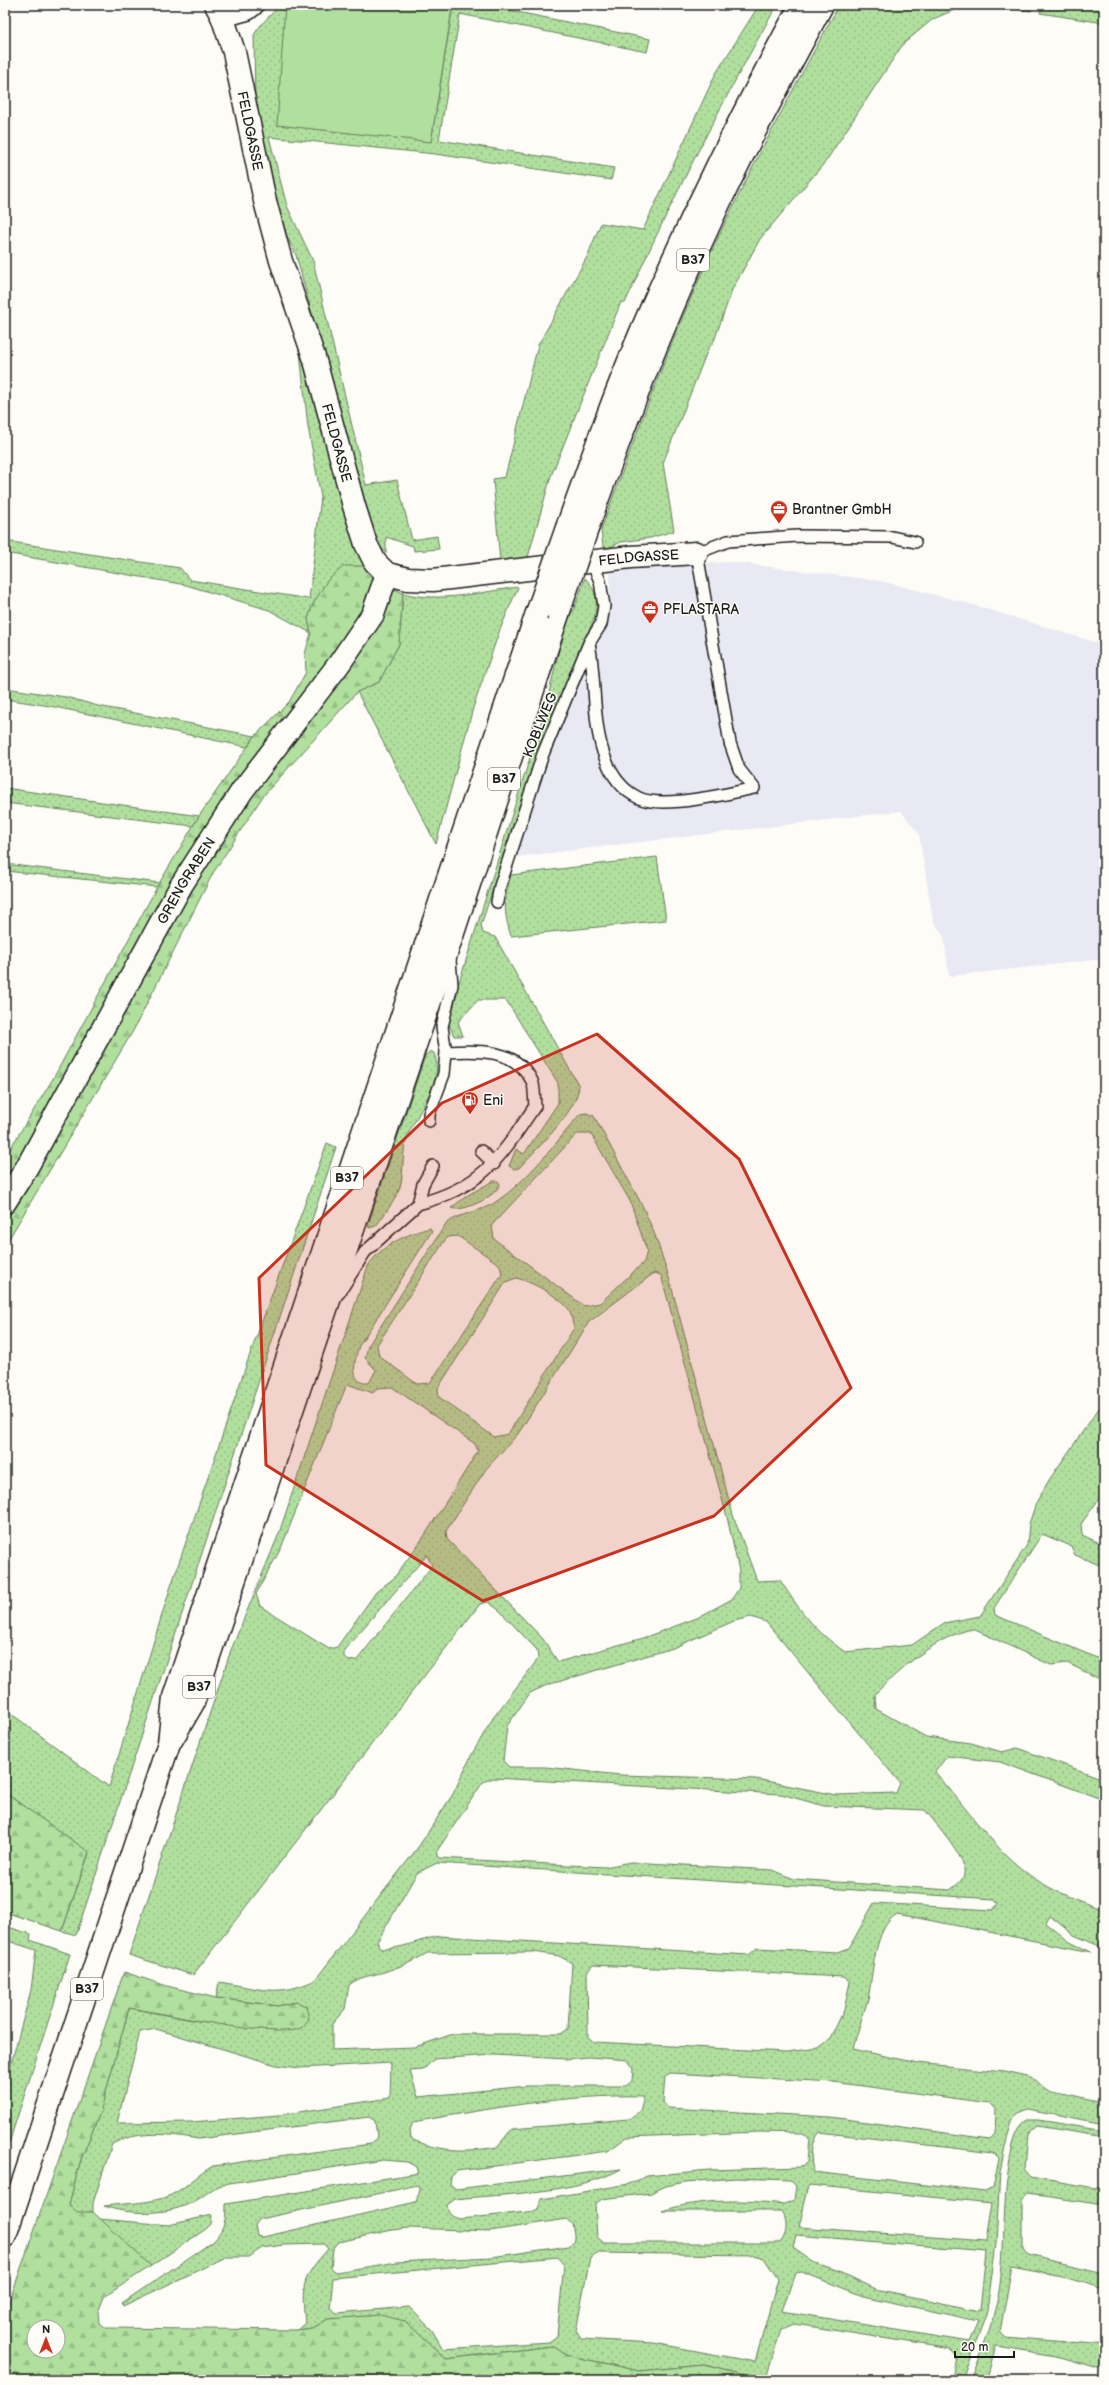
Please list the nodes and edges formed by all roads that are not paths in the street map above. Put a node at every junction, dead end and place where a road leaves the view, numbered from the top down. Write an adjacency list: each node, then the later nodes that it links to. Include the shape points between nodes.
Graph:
1 (252, 5): 4 (main road, via 247,9)
2 (801, 5): 5 (main road, B37, via 685,232 644,326 602,432)
3 (822, 5): 5 (main road, B37, via 748,144 702,239)
4 (219, 10): 9 (main road, FELDGASSE, via 234,52 267,208 281,260 314,357 354,506 366,544 375,562)
5 (578, 525): 10 (main road, B37, bridge)
6 (915, 542): 7 (lane, via 892,537 797,536 728,541)
7 (697, 553): 8 (main road, FELDGASSE); 11 (lane, via 730,743 739,769 754,788 670,802 640,798 618,782 605,759 599,735 594,669)
8 (592, 562): 9 (main road, FELDGASSE, via 446,579 408,579); 11 (lane, KOBLWEG, via 600,581 604,606 601,624)
9 (387, 574): 19 (main road, GRENGRABEN, via 373,614 330,676 242,791 182,884 27,1168)
10 (547, 615): 13 (main road, B37); 22 (main road, B37, via 174,1697)
11 (589, 642): 12 (lane, KOBLWEG, via 543,754)
12 (497, 902)
13 (449, 945): 14 (lane, via 452,985 442,1028); 21 (main road, B37)
14 (446, 1052): 15 (lane, via 444,1074 429,1114); 17 (lane, via 497,1052 519,1064 532,1081 535,1106)
15 (429, 1121)
16 (481, 1151): 17 (lane)
17 (494, 1164): 20 (lane, via 446,1197)
18 (433, 1166): 20 (lane, via 423,1184)
19 (5, 1202)
20 (418, 1204): 21 (lane, via 365,1252)
21 (324, 1318): 22 (main road, B37, via 193,1703)
22 (169, 1743): 23 (main road, B37)
23 (5, 2236)

